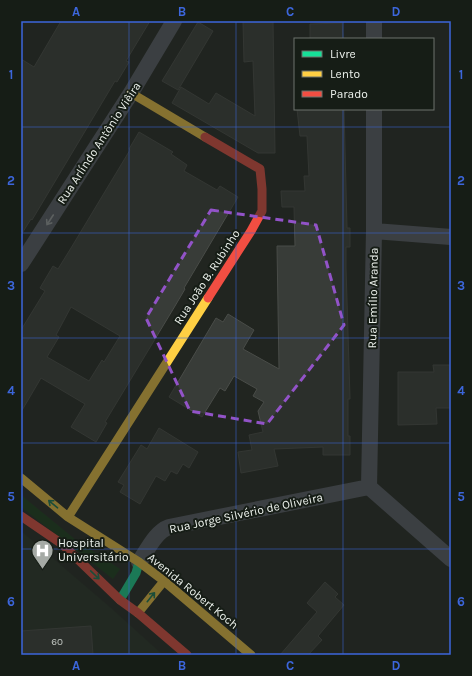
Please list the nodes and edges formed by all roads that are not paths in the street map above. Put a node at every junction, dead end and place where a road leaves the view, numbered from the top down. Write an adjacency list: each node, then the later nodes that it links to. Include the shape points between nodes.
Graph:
1 (174, 21): 4 (street, Rua Arlíndo Antônio Viêira)
2 (374, 21): 3 (street)
3 (374, 38)
4 (132, 93): 8 (street, Rua Arlíndo Antônio Viêira, one-way to 8); 12 (main road, Rua João B. Rubinho, via 260,169 262,211)
5 (374, 110): 6 (street, Rua Emílio Aranda)
6 (374, 230): 7 (street); 10 (street, Rua Emílio Aranda)
7 (451, 237)
8 (21, 264)
9 (21, 478): 12 (main road, Avenida Robert Koch, one-way to 9)
10 (369, 488): 13 (street); 14 (street, Rua Jorge Silvério de Oliveira, via 164,529)
11 (21, 516): 16 (main road, one-way to 16, via 62,544)
12 (68, 517): 14 (main road, Avenida Robert Koch)
13 (451, 558)
14 (139, 562): 15 (main road, Avenida Robert Koch); 16 (main road, via 136,573)
15 (164, 581): 17 (main road, one-way to 15); 19 (main road, Avenida Robert Koch)
16 (120, 600): 17 (main road)
17 (138, 613): 18 (main road)
18 (187, 655)
19 (250, 655)

